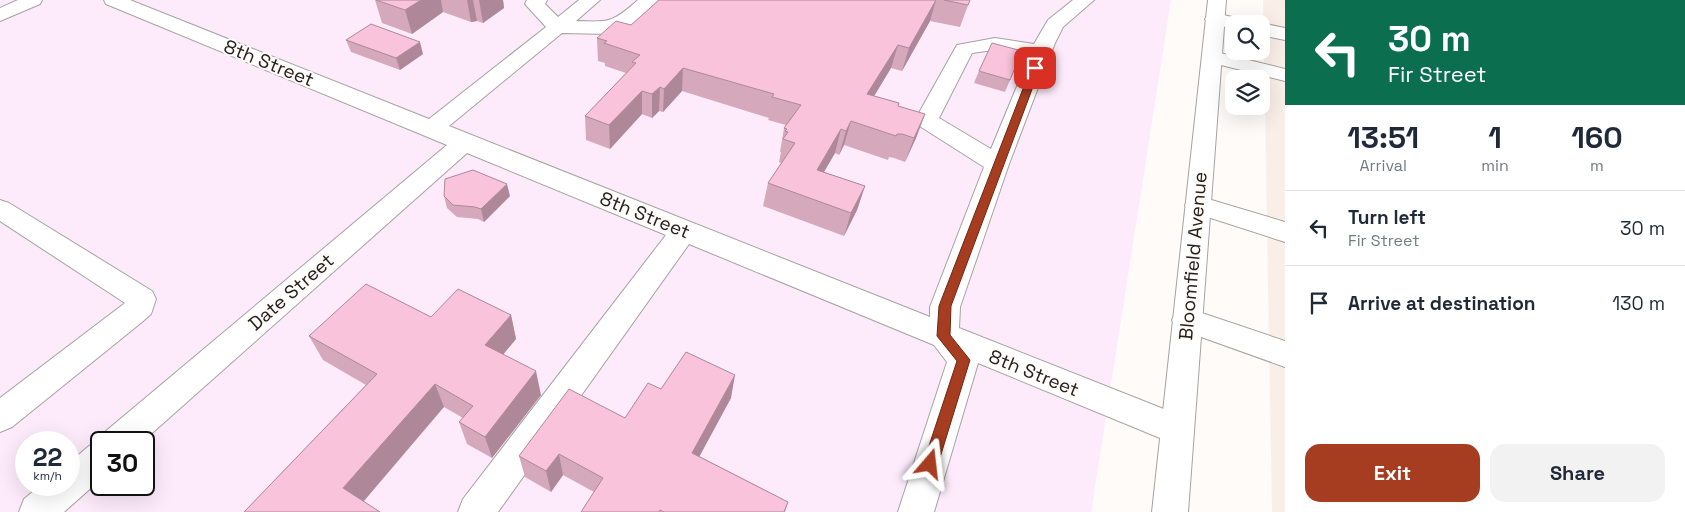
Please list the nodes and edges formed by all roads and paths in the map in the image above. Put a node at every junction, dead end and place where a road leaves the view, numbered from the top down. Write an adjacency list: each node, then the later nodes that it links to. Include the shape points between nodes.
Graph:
1 (33, 0): 8 (street)
2 (538, 0): 9 (street, via 534,4)
3 (591, 0): 9 (street)
4 (649, 0): 9 (street, via 629,18 611,28)
5 (1085, 0): 12 (street, via 1055,24)
6 (122, 1): 15 (street, 8th Street)
7 (1223, 14): 13 (street, Bloomfield Avenue)
8 (0, 15)
9 (557, 27): 15 (street)
10 (1270, 31): 11 (street)
11 (1285, 34)
12 (1042, 52): 17 (street); 17 (street, via 994,43 964,49 926,120)
13 (1212, 57): 14 (street); 18 (street, Bloomfield Avenue)
14 (1285, 76)
15 (432, 129): 16 (street, 8th Street)
16 (465, 142): 20 (street, 8th Street); 27 (street, Date Street)
17 (997, 164): 23 (street, via 945,306)
18 (1198, 205): 21 (street); 22 (street, Bloomfield Avenue)
19 (0, 209): 25 (street, via 142,299 141,306 132,314)
20 (684, 231): 23 (street, 8th Street); 32 (street)
21 (1285, 232)
22 (1187, 320): 24 (street); 26 (street, Bloomfield Avenue)
23 (944, 336): 26 (street, 8th Street); 33 (street, via 963,360)
24 (1285, 354)
25 (0, 418)
26 (1177, 430): 34 (street, Bloomfield Avenue)
27 (131, 431)
28 (90, 467): 29 (street)
29 (80, 475)
30 (56, 496): 31 (street)
31 (37, 512)
32 (476, 512)
33 (916, 512)
34 (1170, 512)

